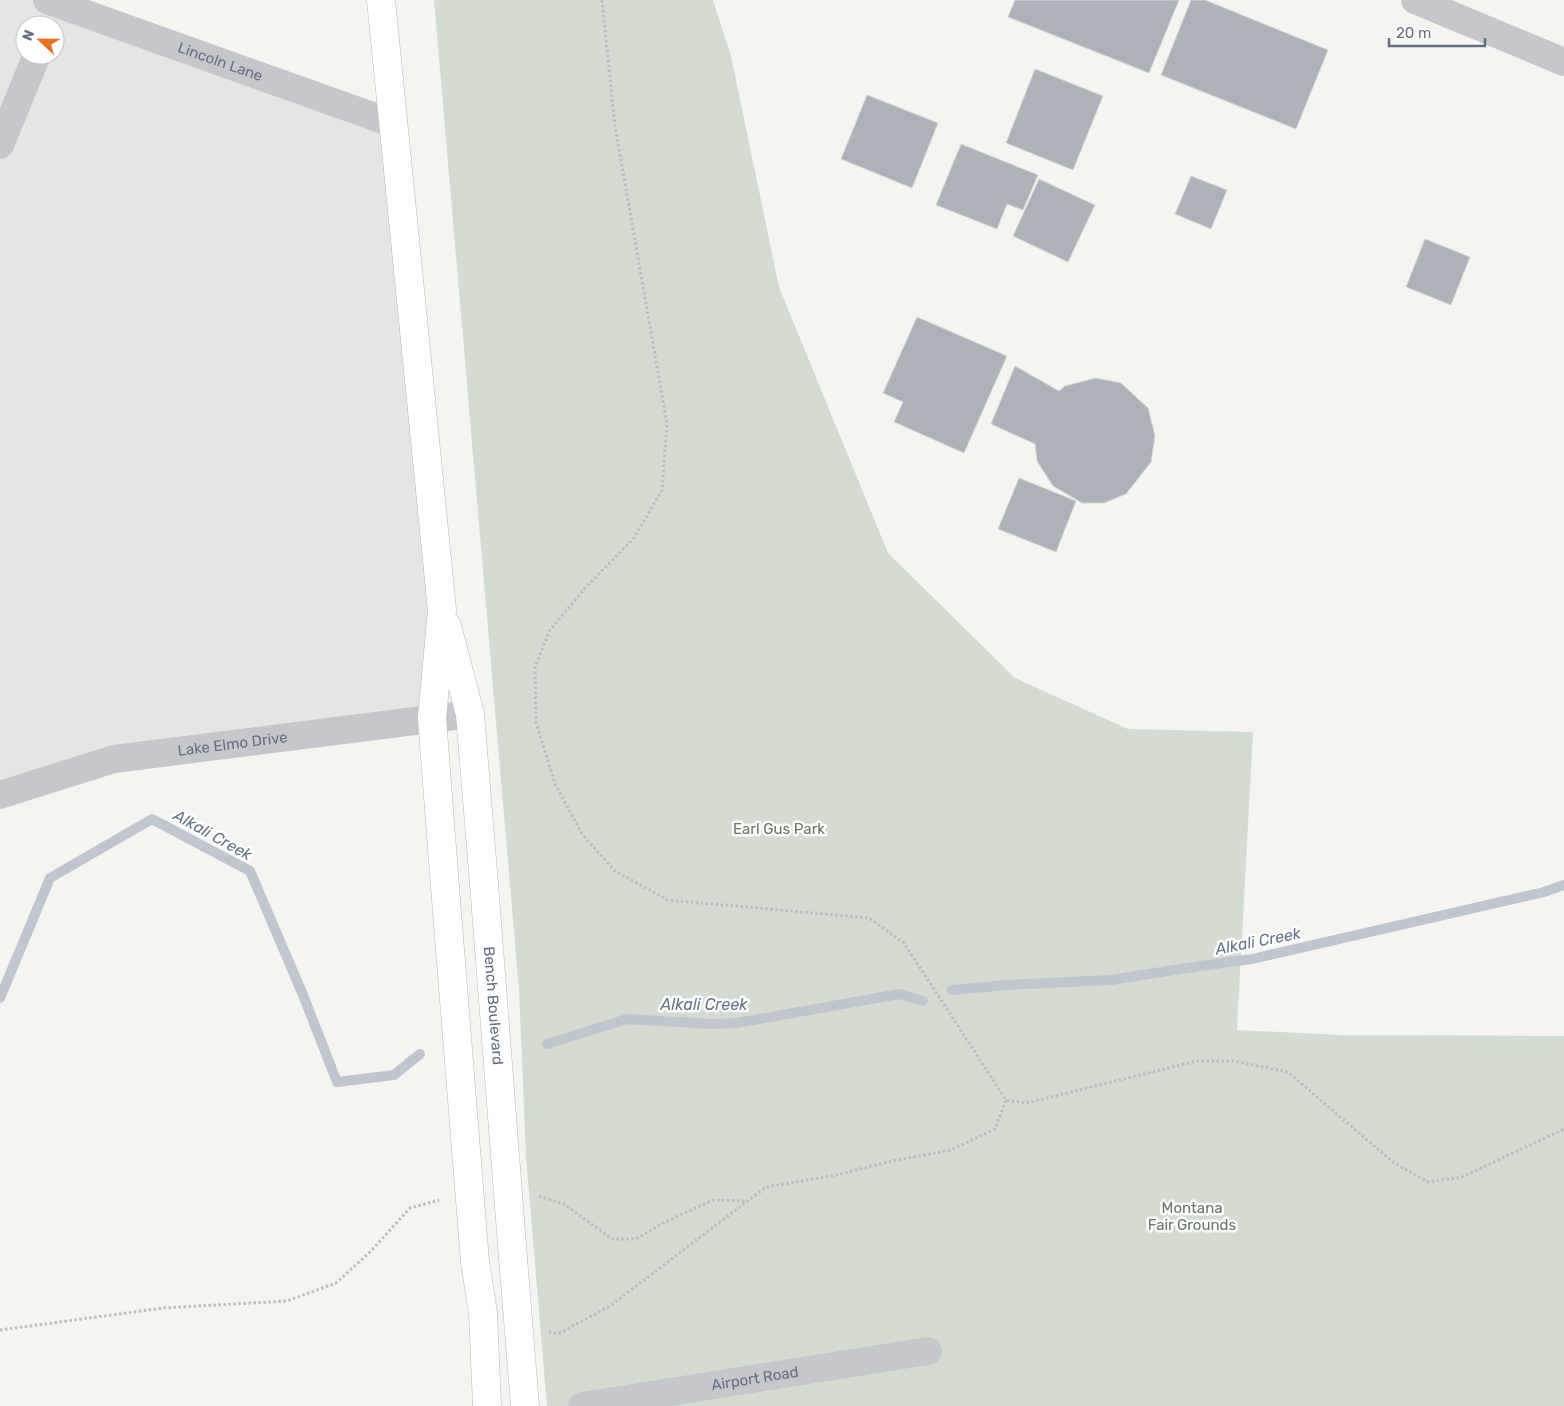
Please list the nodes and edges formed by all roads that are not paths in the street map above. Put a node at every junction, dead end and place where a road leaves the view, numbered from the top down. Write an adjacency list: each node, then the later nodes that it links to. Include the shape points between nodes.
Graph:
1 (381, 0): 6 (main road)
2 (1415, 0): 4 (street)
3 (51, 10): 6 (street, Lincoln Lane)
4 (1564, 62)
5 (33, 65): 7 (street)
6 (392, 124): 8 (main road)
7 (0, 145)
8 (442, 610): 9 (main road, Bench Boulevard); 10 (main road)
9 (470, 714): 10 (street, Lake Elmo Drive); 14 (main road, Bench Boulevard, bridge)
10 (432, 718): 11 (street, Lake Elmo Drive, via 114,759); 13 (main road, bridge, via 475,1262 483,1313)
11 (0, 795)
12 (928, 1352): 15 (street, Airport Road)
13 (487, 1406)
14 (525, 1406)
15 (582, 1406)

